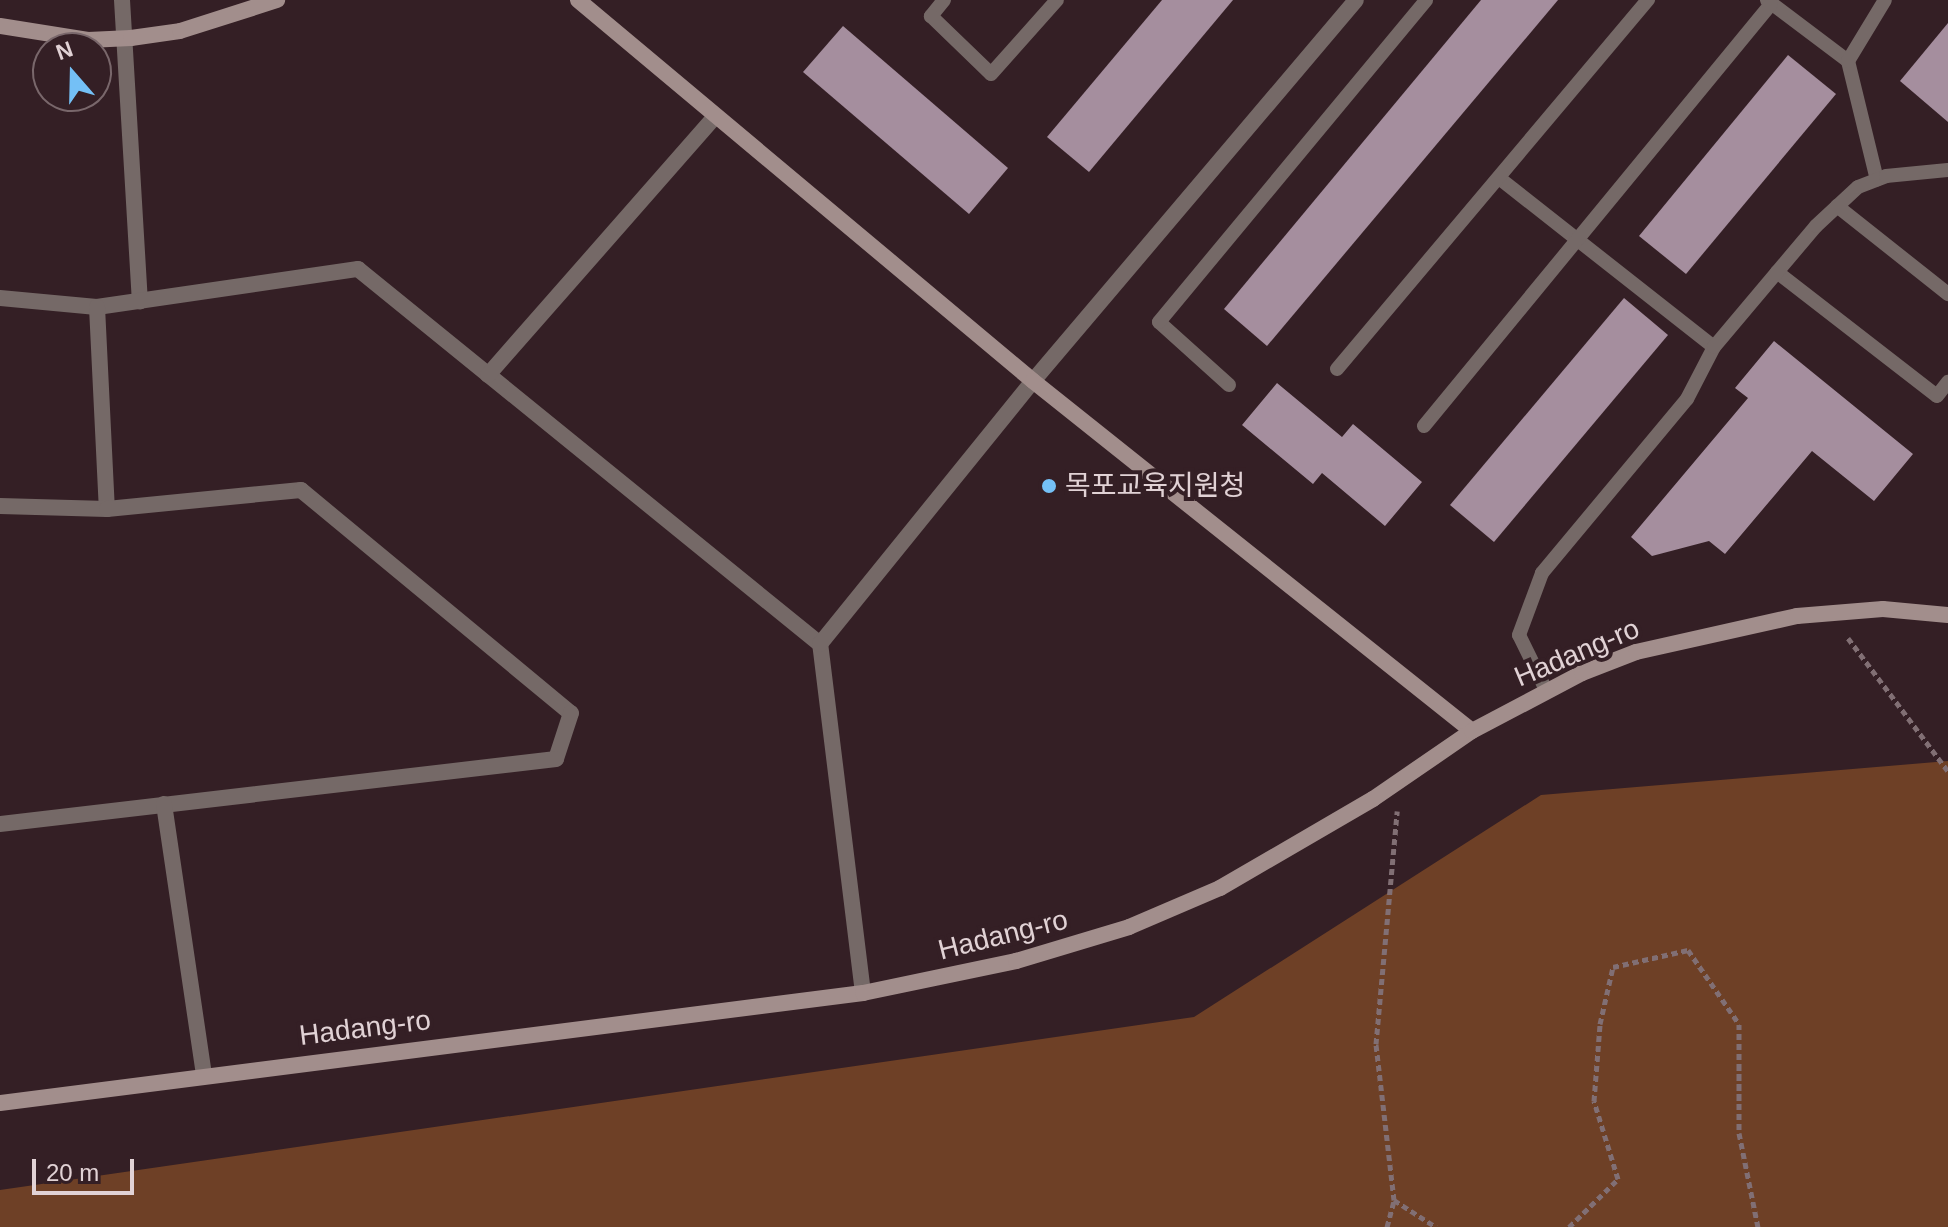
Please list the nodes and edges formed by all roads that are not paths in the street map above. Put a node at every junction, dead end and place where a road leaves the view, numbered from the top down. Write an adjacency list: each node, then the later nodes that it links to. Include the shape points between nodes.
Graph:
1 (122, 0): 12 (street)
2 (277, 0): 12 (street, via 180,31)
3 (578, 0): 14 (street)
4 (944, 0): 5 (lane, via 931,16 991,74)
5 (1057, 0)
6 (1356, 0): 28 (street)
7 (1426, 0): 30 (lane, via 1159,322)
8 (1648, 0): 16 (lane)
9 (1885, 0): 13 (lane)
10 (1769, 2): 13 (lane); 19 (lane)
11 (0, 26): 12 (street, via 88,40)
12 (124, 38): 23 (street)
13 (1848, 61): 17 (lane)
14 (715, 117): 27 (street); 28 (street)
15 (1948, 170): 17 (lane)
16 (1499, 178): 19 (lane); 26 (lane)
17 (1877, 180): 18 (lane)
18 (1837, 206): 20 (lane); 21 (lane)
19 (1579, 241): 25 (lane); 31 (lane)
20 (1777, 272): 25 (lane); 29 (lane, via 1937,396)
21 (1948, 294)
22 (0, 298): 24 (street)
23 (140, 301): 24 (street); 27 (street, via 358,269)
24 (97, 307): 33 (street)
25 (1714, 347): 36 (lane, via 1687,399 1542,573 1519,635)
26 (1337, 369)
27 (488, 375): 35 (street)
28 (1033, 381): 35 (street); 37 (street)
29 (1948, 382)
30 (1229, 385)
31 (1424, 426)
32 (0, 506): 33 (street)
33 (107, 509): 38 (street, via 301,490 571,713 556,759)
34 (1948, 615): 36 (street, Hadang-ro, via 1883,609 1715,631 1636,652)
35 (820, 644): 40 (street)
36 (1546, 690): 37 (street, Hadang-ro)
37 (1472, 731): 40 (street, Hadang-ro, via 1220,888 1129,927 1016,961)
38 (164, 804): 39 (street); 41 (street)
39 (0, 824)
40 (863, 993): 41 (street, Hadang-ro)
41 (204, 1074): 42 (street, Hadang-ro)
42 (0, 1103)

